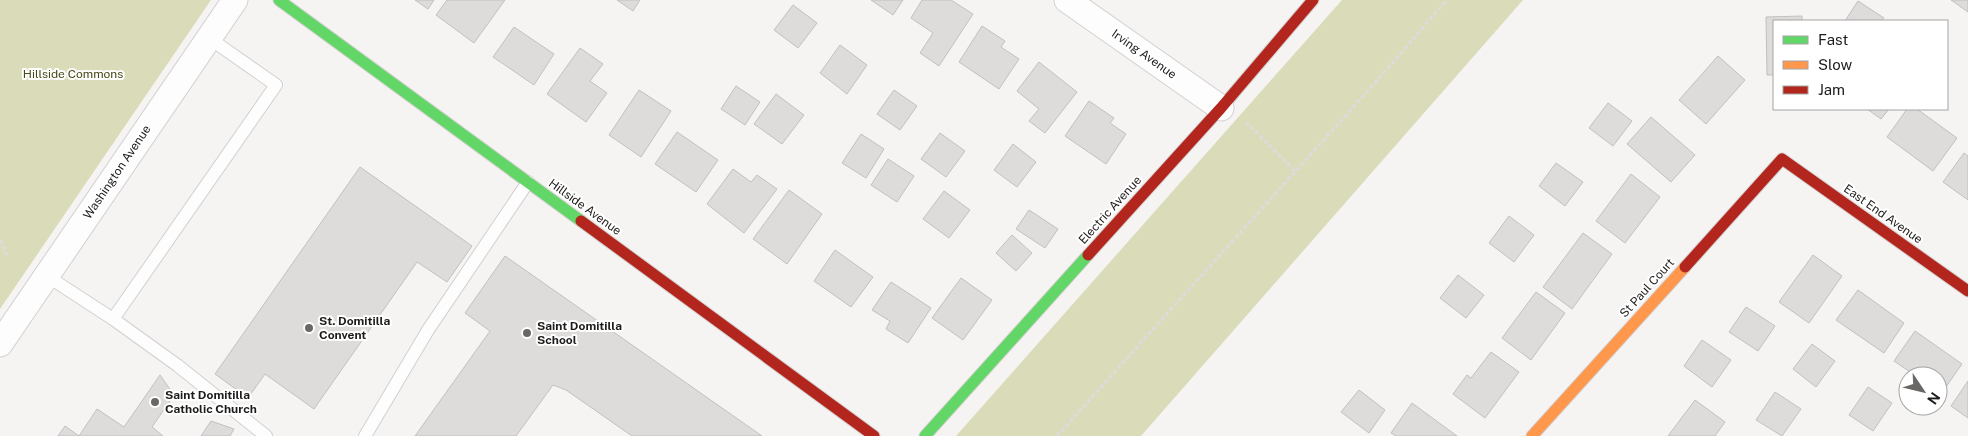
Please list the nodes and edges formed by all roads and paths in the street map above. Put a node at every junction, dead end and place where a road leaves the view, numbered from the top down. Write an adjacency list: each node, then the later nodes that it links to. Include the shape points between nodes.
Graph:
1 (235, 0): 6 (street, Washington Avenue)
2 (279, 0): 10 (street, Hillside Avenue)
3 (1066, 0): 7 (street, Irving Avenue)
4 (1313, 0): 7 (street, Electric Avenue)
5 (1447, 0): 9 (path)
6 (209, 38): 13 (street, Washington Avenue); 15 (lane, via 276,85)
7 (1224, 104): 9 (path); 20 (street, Electric Avenue)
8 (1782, 159): 14 (street, East End Avenue); 22 (street, St Paul Court)
9 (1295, 171): 21 (path)
10 (528, 182): 18 (lane, via 428,330); 19 (street, Hillside Avenue)
11 (0, 240): 12 (path)
12 (7, 255)
13 (47, 276): 15 (lane); 16 (street, Washington Avenue)
14 (1968, 291)
15 (113, 319): 17 (lane)
16 (0, 344)
17 (266, 436)
18 (365, 436)
19 (874, 436)
20 (925, 436)
21 (1057, 436)
22 (1532, 436)

